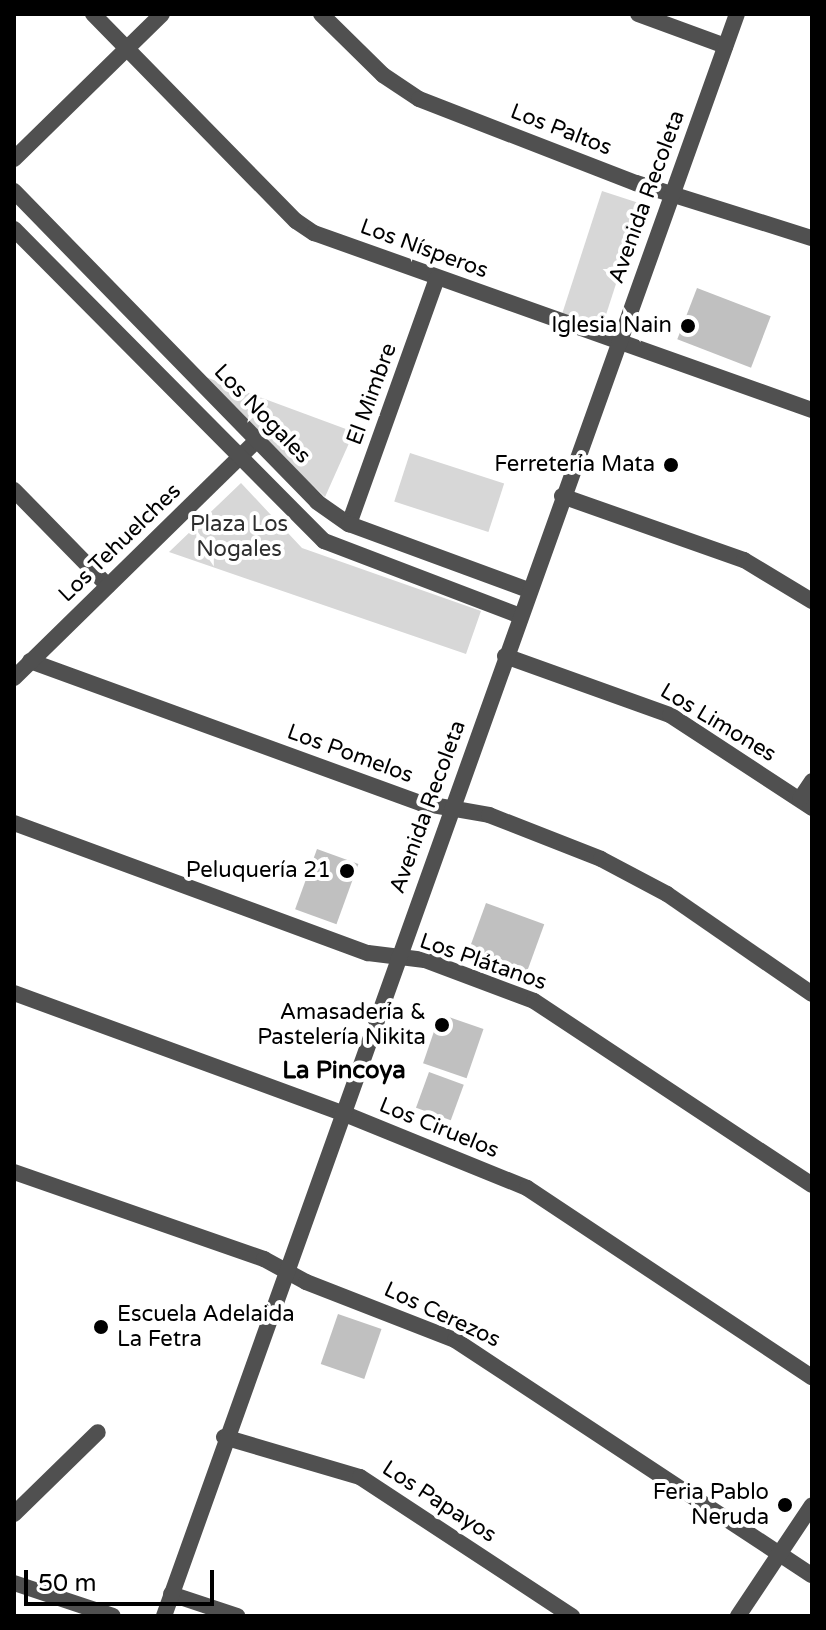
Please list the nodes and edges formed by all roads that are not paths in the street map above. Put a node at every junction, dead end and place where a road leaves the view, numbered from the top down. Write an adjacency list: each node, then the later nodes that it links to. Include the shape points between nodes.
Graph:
1 (93, 14): 7 (street, Los Nísperos)
2 (162, 14): 7 (street)
3 (321, 14): 10 (street, Los Paltos, via 383,75 419,99 636,183)
4 (638, 14): 6 (street)
5 (737, 14): 6 (street, Avenida Recoleta)
6 (725, 46): 10 (street, Avenida Recoleta)
7 (127, 48): 8 (street); 13 (street, Los Nísperos, via 296,221 314,233)
8 (14, 159)
9 (14, 191): 16 (street, Los Nogales)
10 (674, 191): 12 (street, Los Paltos); 14 (street, Avenida Recoleta)
11 (14, 229): 17 (street)
12 (812, 238)
13 (437, 278): 14 (street, Los Nísperos); 20 (street, El Mimbre)
14 (618, 342): 15 (street, Los Nísperos); 19 (street, Avenida Recoleta)
15 (812, 410)
16 (257, 440): 17 (street, Los Tehuelches); 20 (street, Los Nogales, via 317,502)
17 (238, 459): 21 (street, Los Tehuelches); 24 (street, via 324,541)
18 (14, 490): 21 (street)
19 (562, 496): 22 (street, Avenida Recoleta); 23 (street, via 744,560)
20 (349, 524): 22 (street, Los Nogales)
21 (108, 586): 26 (street, Los Tehuelches)
22 (528, 590): 24 (street, Avenida Recoleta)
23 (812, 601)
24 (520, 616): 25 (street, Avenida Recoleta)
25 (505, 656): 29 (street, Los Limones, via 670,715); 30 (street, Avenida Recoleta)
26 (30, 661): 27 (street, Los Tehuelches); 30 (street, Los Pomelos, via 421,803)
27 (14, 678)
28 (812, 781): 29 (street)
29 (806, 804)
30 (451, 808): 32 (street, Avenida Recoleta); 34 (street, Los Pomelos, via 489,815 636,876)
31 (14, 823): 32 (street, Los Plátanos, via 368,953)
32 (396, 957): 35 (street, Avenida Recoleta); 37 (street, Los Plátanos, via 425,960 554,1011)
33 (14, 993): 35 (street, Los Ciruelos)
34 (812, 994)
35 (340, 1112): 38 (street, Avenida Recoleta); 39 (street, Los Ciruelos, via 548,1199)
36 (14, 1172): 38 (street, Los Cerezos)
37 (812, 1185)
38 (283, 1270): 41 (street, Avenida Recoleta); 44 (street, Los Cerezos, via 478,1353)
39 (812, 1377)
40 (98, 1432): 43 (street)
41 (224, 1437): 47 (street, Avenida Recoleta); 51 (street, Los Papayos, via 360,1477)
42 (812, 1505): 44 (street)
43 (14, 1514)
44 (780, 1554): 45 (street, Los Cerezos); 52 (street)
45 (812, 1575)
46 (14, 1583): 48 (street)
47 (171, 1594): 49 (street, Avenida Recoleta); 50 (street)
48 (113, 1616)
49 (164, 1616)
50 (237, 1616)
51 (572, 1616)
52 (738, 1616)

